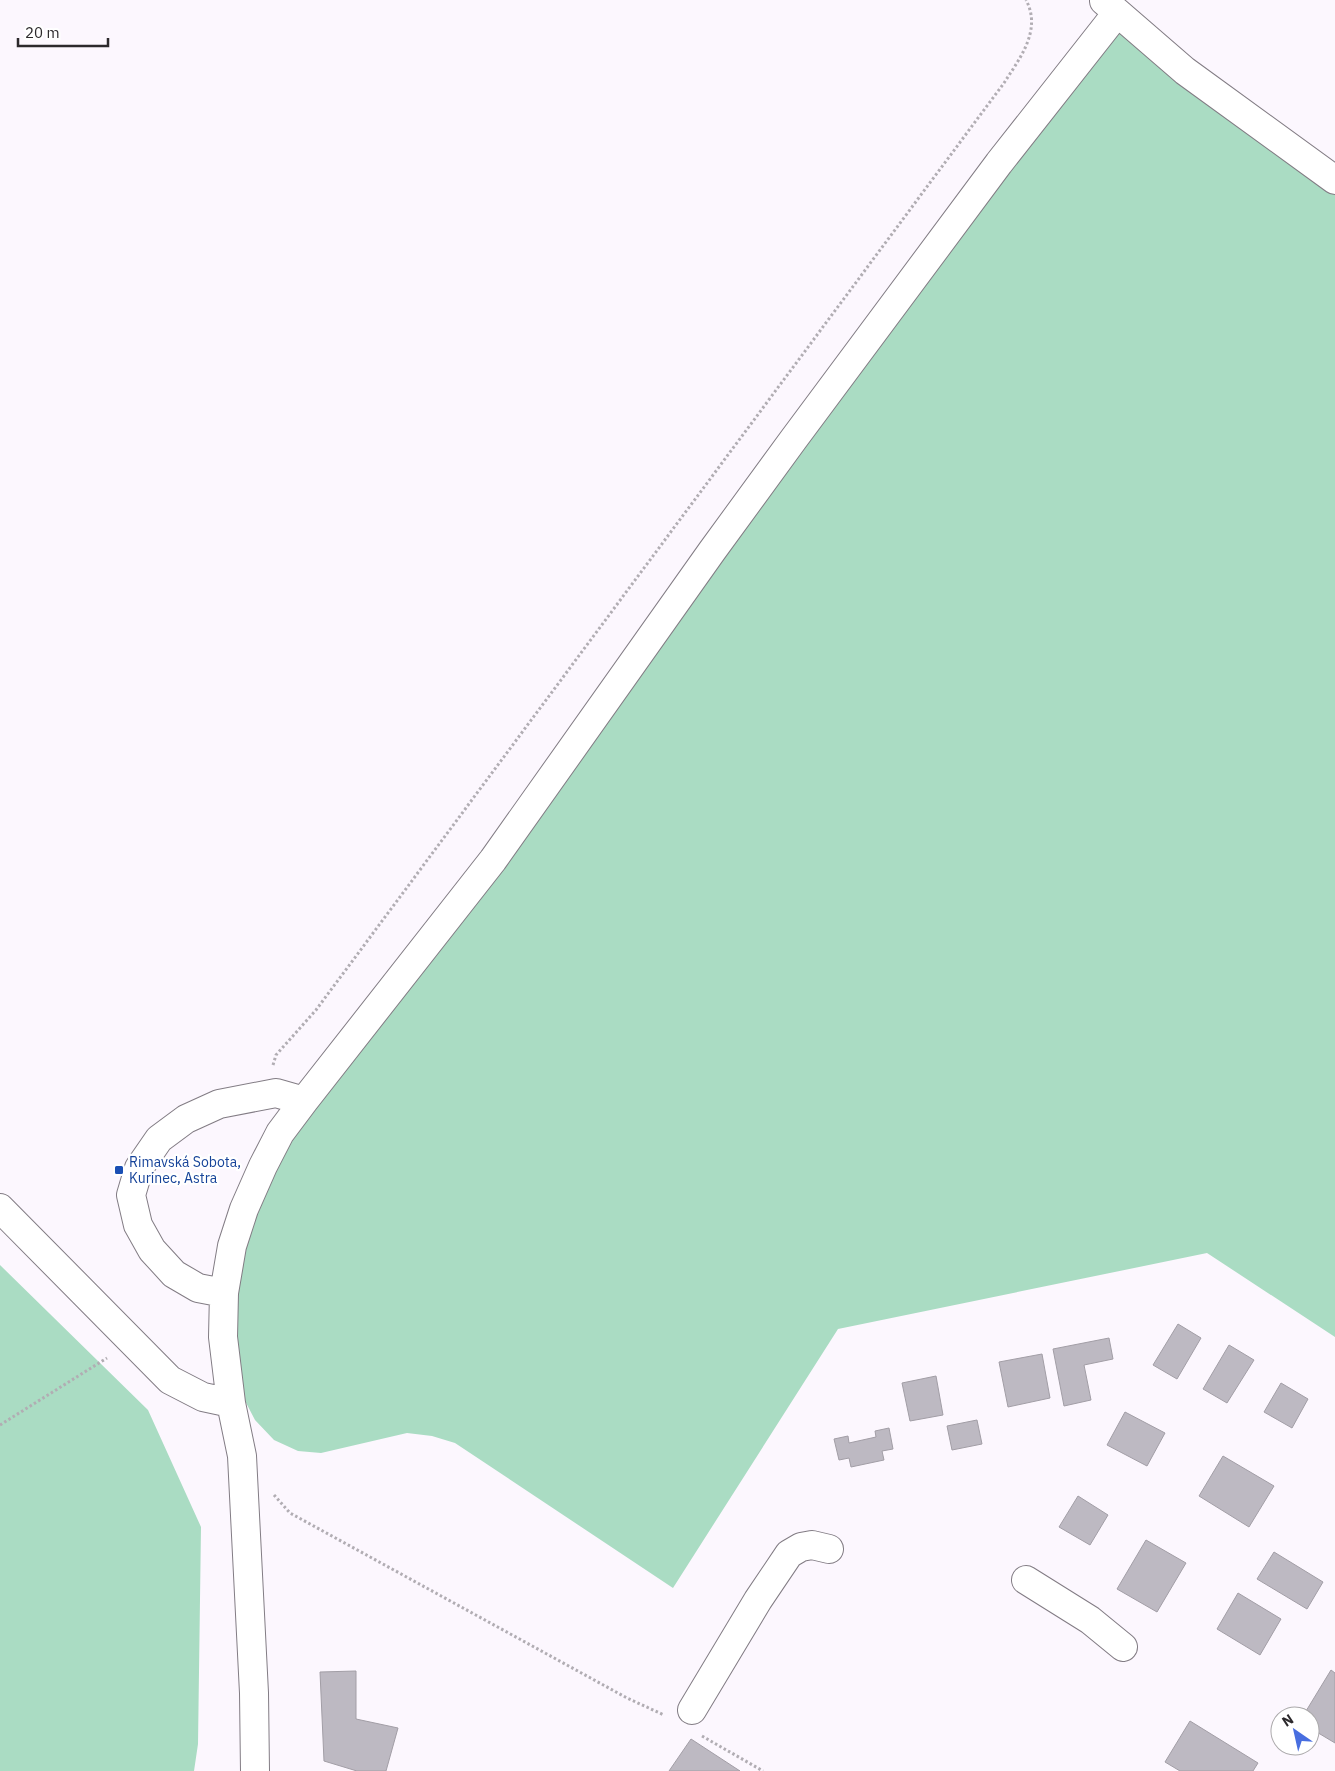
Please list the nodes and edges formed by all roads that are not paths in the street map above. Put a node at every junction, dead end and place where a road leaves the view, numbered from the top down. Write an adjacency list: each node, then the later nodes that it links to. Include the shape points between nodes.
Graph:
1 (1110, 6): 2 (street, via 1185,71); 3 (street, via 999,163 712,551 493,860)
2 (1335, 180)
3 (304, 1101): 5 (street, via 280,1133 244,1209 232,1246); 5 (street, via 276,1093 219,1104 186,1119 159,1139 139,1168 131,1195 138,1224 152,1250 174,1274 198,1288)
4 (0, 1208): 6 (street, via 170,1380 203,1397)
5 (224, 1293): 6 (street, via 223,1337)
6 (232, 1402): 11 (street, via 242,1456)
7 (829, 1549): 10 (street, via 812,1545 790,1554)
8 (1026, 1580): 9 (street, via 1090,1620)
9 (1123, 1648)
10 (685, 1720)
11 (255, 1771)

